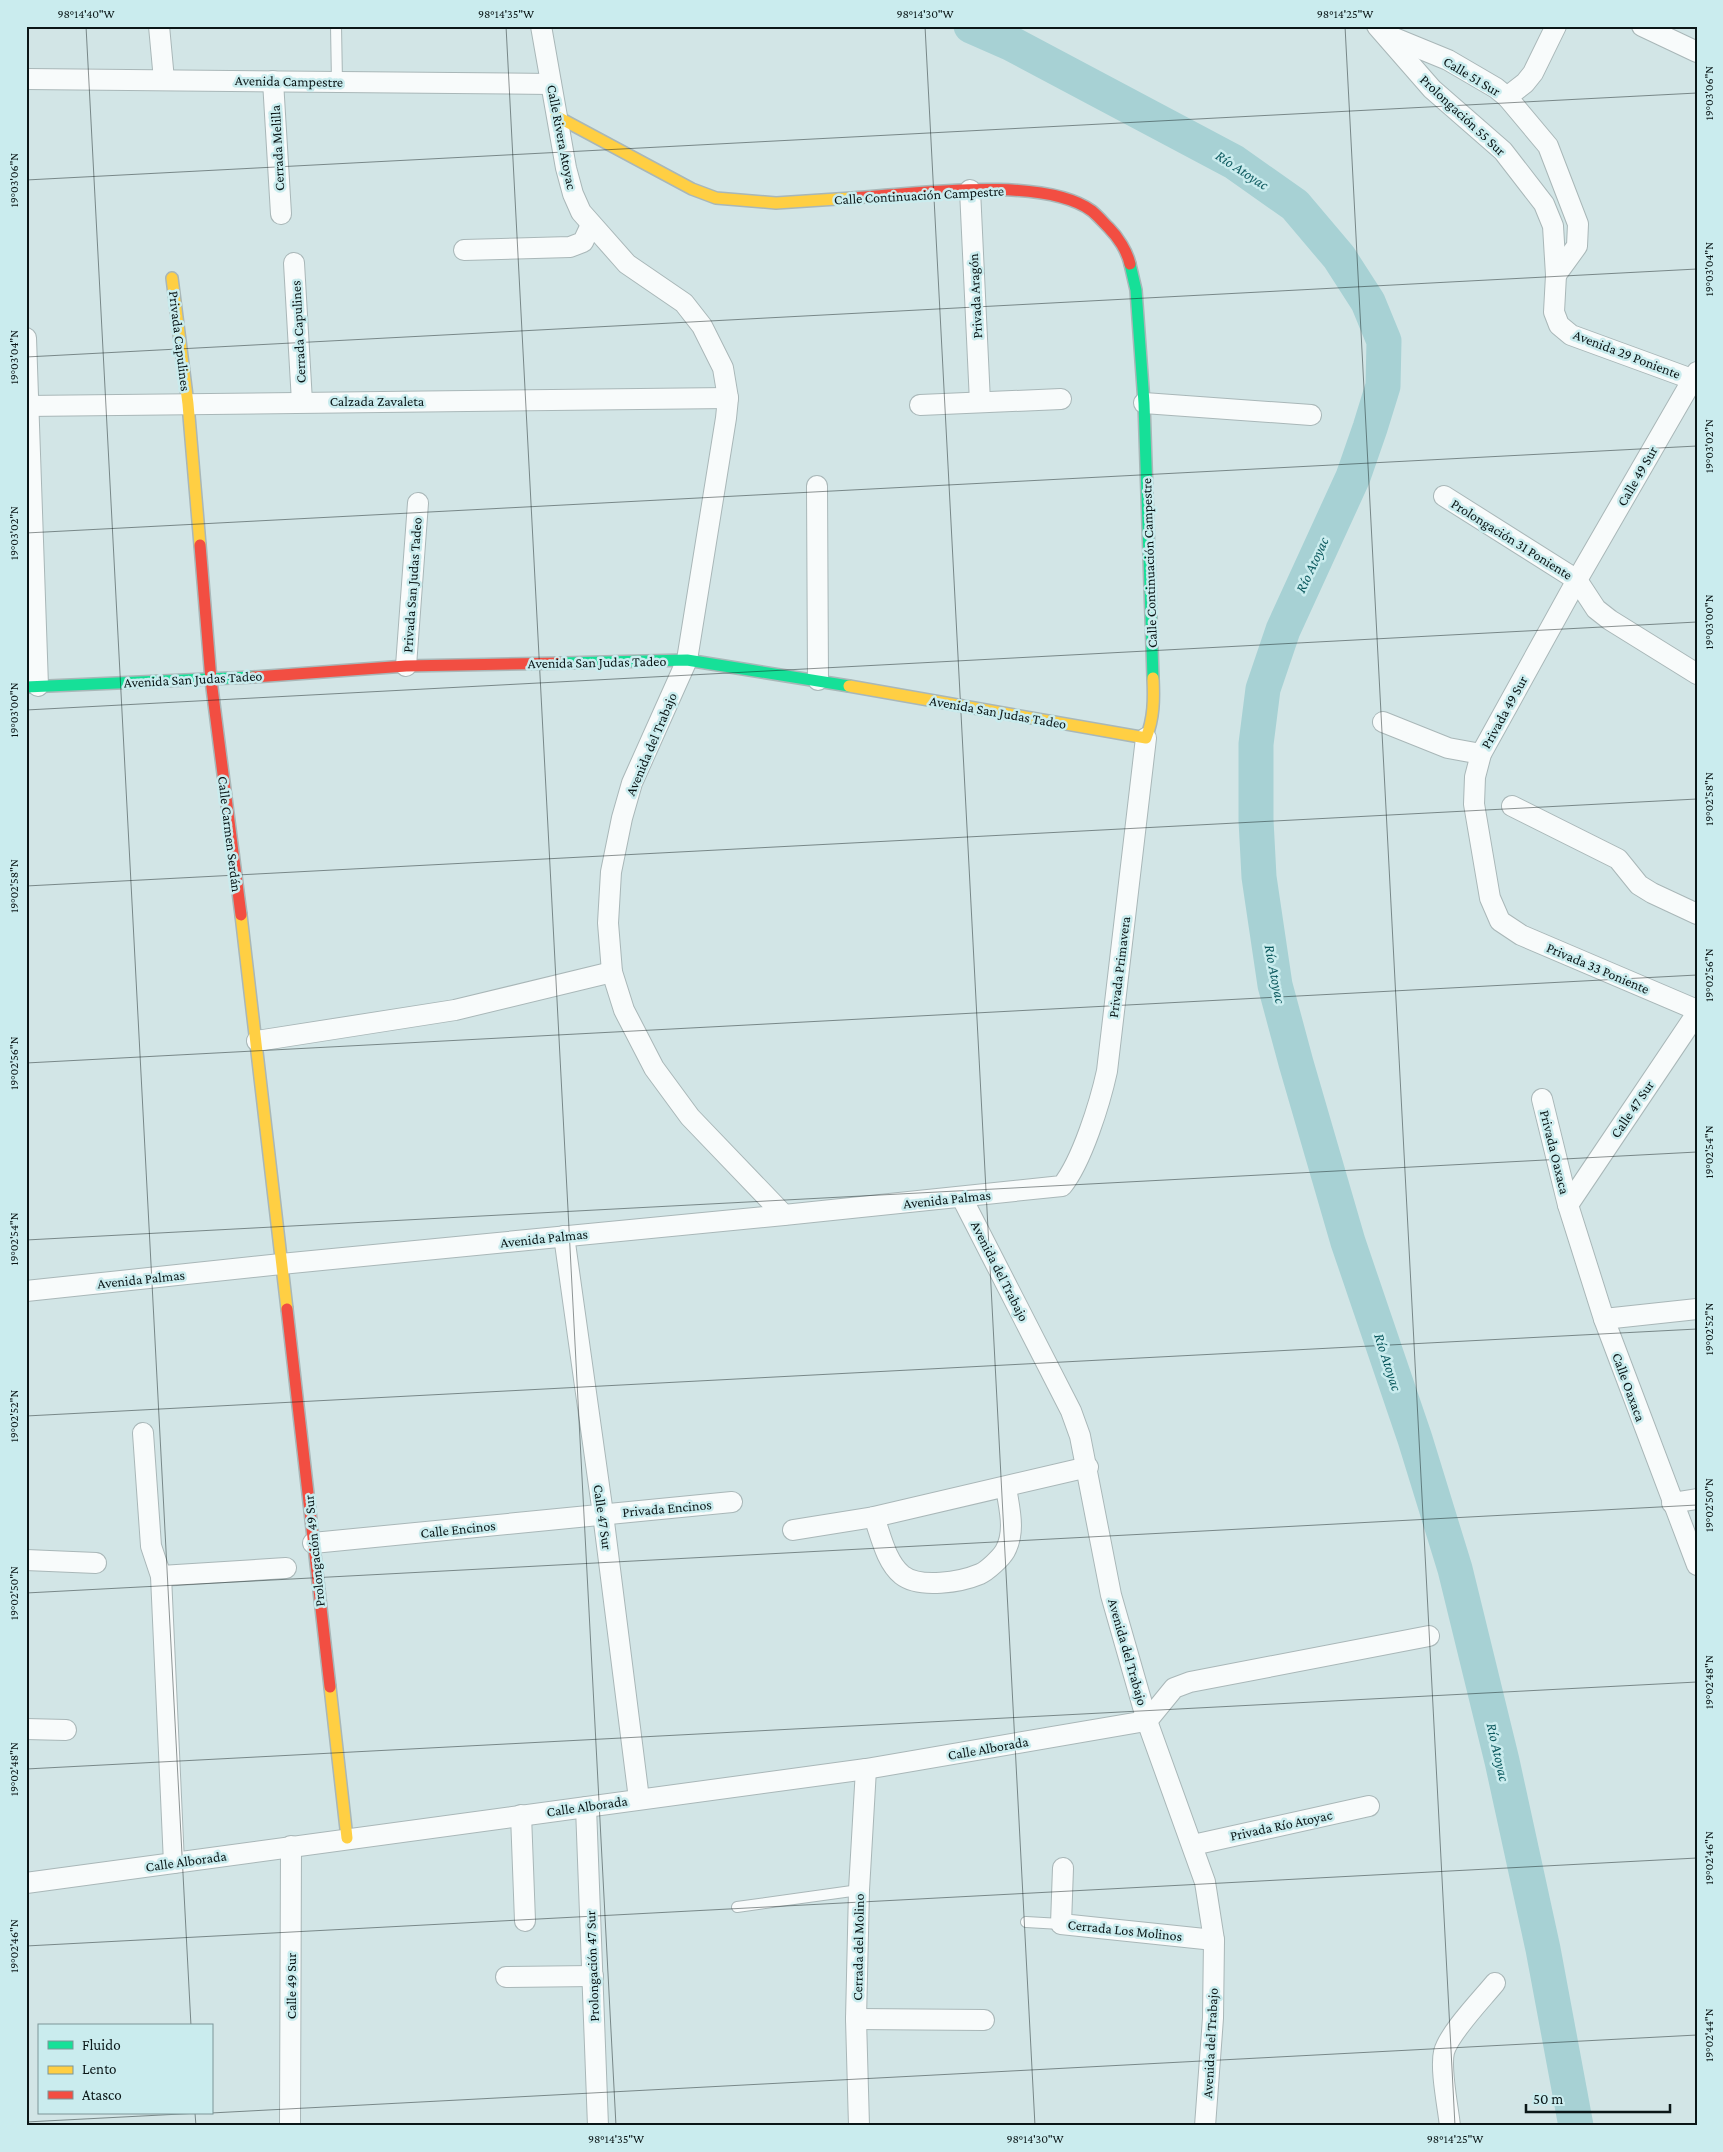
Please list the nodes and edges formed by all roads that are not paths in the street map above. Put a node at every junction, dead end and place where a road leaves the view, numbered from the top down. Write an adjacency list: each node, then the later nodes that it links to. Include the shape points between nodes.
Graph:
1 (159, 26): 9 (street)
2 (336, 26): 11 (lane)
3 (541, 26): 12 (street, Calle Rivera Atoyac)
4 (1556, 26): 13 (street, Calle 51 Sur, via 1533,73)
5 (1642, 26): 7 (street)
6 (1380, 30): 13 (street, Calle 51 Sur, via 1448,60); 20 (street, Prolongación 55 Sur, via 1432,89 1503,151 1544,204 1553,226)
7 (1697, 52)
8 (26, 79): 9 (street, Avenida Campestre)
9 (164, 80): 10 (street, Avenida Campestre)
10 (273, 81): 11 (street, Avenida Campestre); 16 (street, Cerrada Melilla)
11 (337, 82): 12 (street, Avenida Campestre)
12 (551, 84): 14 (street, Calle Rivera Atoyac)
13 (1507, 97): 20 (street, via 1548,146 1578,224 1577,246)
14 (556, 116): 15 (street, Calle Continuación Campestre, via 692,189 716,198 776,203); 17 (street, Calle Rivera Atoyac, via 573,194)
15 (970, 190): 28 (street, Privada Aragón); 29 (street, Calle Continuación Campestre, via 1026,190 1059,196 1092,211 1115,234 1129,260 1136,290)
16 (281, 214)
17 (591, 225): 18 (street, via 583,242 570,248); 25 (street, Calle Rivera Atoyac, via 627,264 684,304 696,318 723,368)
18 (464, 250)
19 (294, 263): 27 (street, Cerrada Capulines)
20 (1556, 275): 22 (street, Prolongación 55 Sur, via 1554,312)
21 (172, 278): 30 (street, Privada Capulines)
22 (1559, 325): 24 (street, Avenida 29 Poniente, via 1571,334)
23 (26, 338): 32 (street)
24 (1696, 377): 37 (street, Calle 49 Sur)
25 (728, 398): 27 (street, Calzada Zavaleta); 38 (street, Avenida del Trabajo)
26 (1061, 399): 28 (street)
27 (302, 402): 30 (street, Calzada Zavaleta)
28 (980, 402): 31 (street)
29 (1144, 403): 33 (street); 45 (street, Calle Continuación Campestre, via 1154,695)
30 (188, 404): 32 (street, Calzada Zavaleta); 41 (street, Calle Carmen Serdán)
31 (920, 405)
32 (28, 406): 43 (street)
33 (1311, 415)
34 (817, 486): 42 (street)
35 (1444, 496): 37 (street, Prolongación 31 Poniente)
36 (418, 503): 39 (street, Privada San Judas Tadeo)
37 (1577, 580): 40 (street, Prolongación 31 Poniente, via 1596,609 1610,620); 46 (street, Privada 49 Sur)
38 (687, 660): 39 (street, Avenida San Judas Tadeo); 42 (street, Avenida San Judas Tadeo); 49 (street, Avenida del Trabajo, via 632,783 622,818 611,872 608,923)
39 (406, 666): 41 (street, Avenida San Judas Tadeo)
40 (1697, 674)
41 (211, 680): 43 (street, Avenida San Judas Tadeo); 51 (street, Calle Carmen Serdán)
42 (818, 680): 45 (street, Avenida San Judas Tadeo)
43 (32, 686)
44 (1383, 722): 46 (street, Privada 49 Sur, via 1448,748)
45 (1149, 730): 53 (street, Privada Primavera, via 1107,1071 1073,1173)
46 (1481, 754): 50 (street, Privada 33 Poniente, via 1475,777 1474,804 1490,898 1500,922 1522,935)
47 (1512, 806): 48 (street, via 1618,859 1640,885)
48 (1697, 914)
49 (612, 972): 51 (street, via 455,1010); 56 (street, Avenida del Trabajo, via 624,1010 654,1068 690,1117)
50 (1697, 1012): 55 (street, Calle 47 Sur)
51 (257, 1041): 58 (street, Calle Carmen Serdán)
52 (1542, 1099): 55 (street, Privada Oaxaca)
53 (1062, 1186): 54 (street, Avenida Palmas)
54 (962, 1198): 56 (street, Avenida Palmas); 63 (street, Avenida del Trabajo, via 1071,1411)
55 (1568, 1205): 61 (street, Calle Oaxaca)
56 (784, 1216): 57 (street, Avenida Palmas)
57 (564, 1236): 58 (street, Avenida Palmas); 68 (street, Calle 47 Sur)
58 (281, 1264): 59 (street, Avenida Palmas); 71 (street, Prolongación 49 Sur)
59 (26, 1291)
60 (1697, 1308): 61 (street)
61 (1604, 1319): 67 (street, Calle Oaxaca)
62 (143, 1433): 76 (street, via 151,1546)
63 (1088, 1466): 64 (street); 78 (street, Avenida del Trabajo, via 1112,1595)
64 (1006, 1487): 69 (street); 69 (street, via 1011,1534 1005,1552 982,1573 953,1581 927,1583 903,1576 891,1561)
65 (1697, 1499): 67 (street)
66 (732, 1502): 68 (street, Privada Encinos)
67 (1672, 1503): 74 (street, Calle Oaxaca)
68 (603, 1514): 71 (street, Calle Encinos); 82 (street, Calle 47 Sur)
69 (874, 1518): 70 (street)
70 (793, 1530)
71 (313, 1543): 86 (street, Prolongación 49 Sur)
72 (26, 1560): 73 (street)
73 (96, 1563)
74 (1697, 1566)
75 (286, 1568): 76 (street)
76 (160, 1576): 89 (street)
77 (1430, 1636): 78 (street, via 1190,1682 1174,1688)
78 (1147, 1721): 81 (street, Calle Alborada); 87 (street, Avenida del Trabajo)
79 (26, 1729): 80 (street)
80 (66, 1730)
81 (866, 1769): 82 (street, Calle Alborada); 92 (street, Cerrada del Molino)
82 (639, 1799): 83 (street, Calle Alborada)
83 (586, 1806): 85 (street, Calle Alborada); 98 (street, Prolongación 47 Sur)
84 (1369, 1806): 87 (street, Privada Río Atoyac)
85 (521, 1815): 86 (street, Calle Alborada); 94 (street)
86 (347, 1838): 88 (street, Calle Alborada)
87 (1193, 1845): 97 (street, Avenida del Trabajo, via 1205,1882)
88 (291, 1846): 89 (street, Calle Alborada); 103 (street, Calle 49 Sur)
89 (174, 1863): 91 (street, Calle Alborada)
90 (1063, 1868): 96 (street, Cerrada Los Molinos)
91 (26, 1883)
92 (859, 1890): 93 (lane); 101 (street, Cerrada del Molino)
93 (737, 1907)
94 (525, 1921)
95 (1026, 1922): 96 (lane)
96 (1061, 1924): 97 (street, Cerrada Los Molinos)
97 (1214, 1940): 106 (street, Avenida del Trabajo)
98 (593, 1976): 99 (street); 104 (street, Prolongación 47 Sur)
99 (506, 1977)
100 (1495, 1983): 107 (street, via 1444,2051)
101 (856, 2019): 102 (street); 105 (street, Cerrada del Molino)
102 (984, 2020)
103 (290, 2126)
104 (598, 2126)
105 (859, 2126)
106 (1206, 2126)
107 (1450, 2126)

